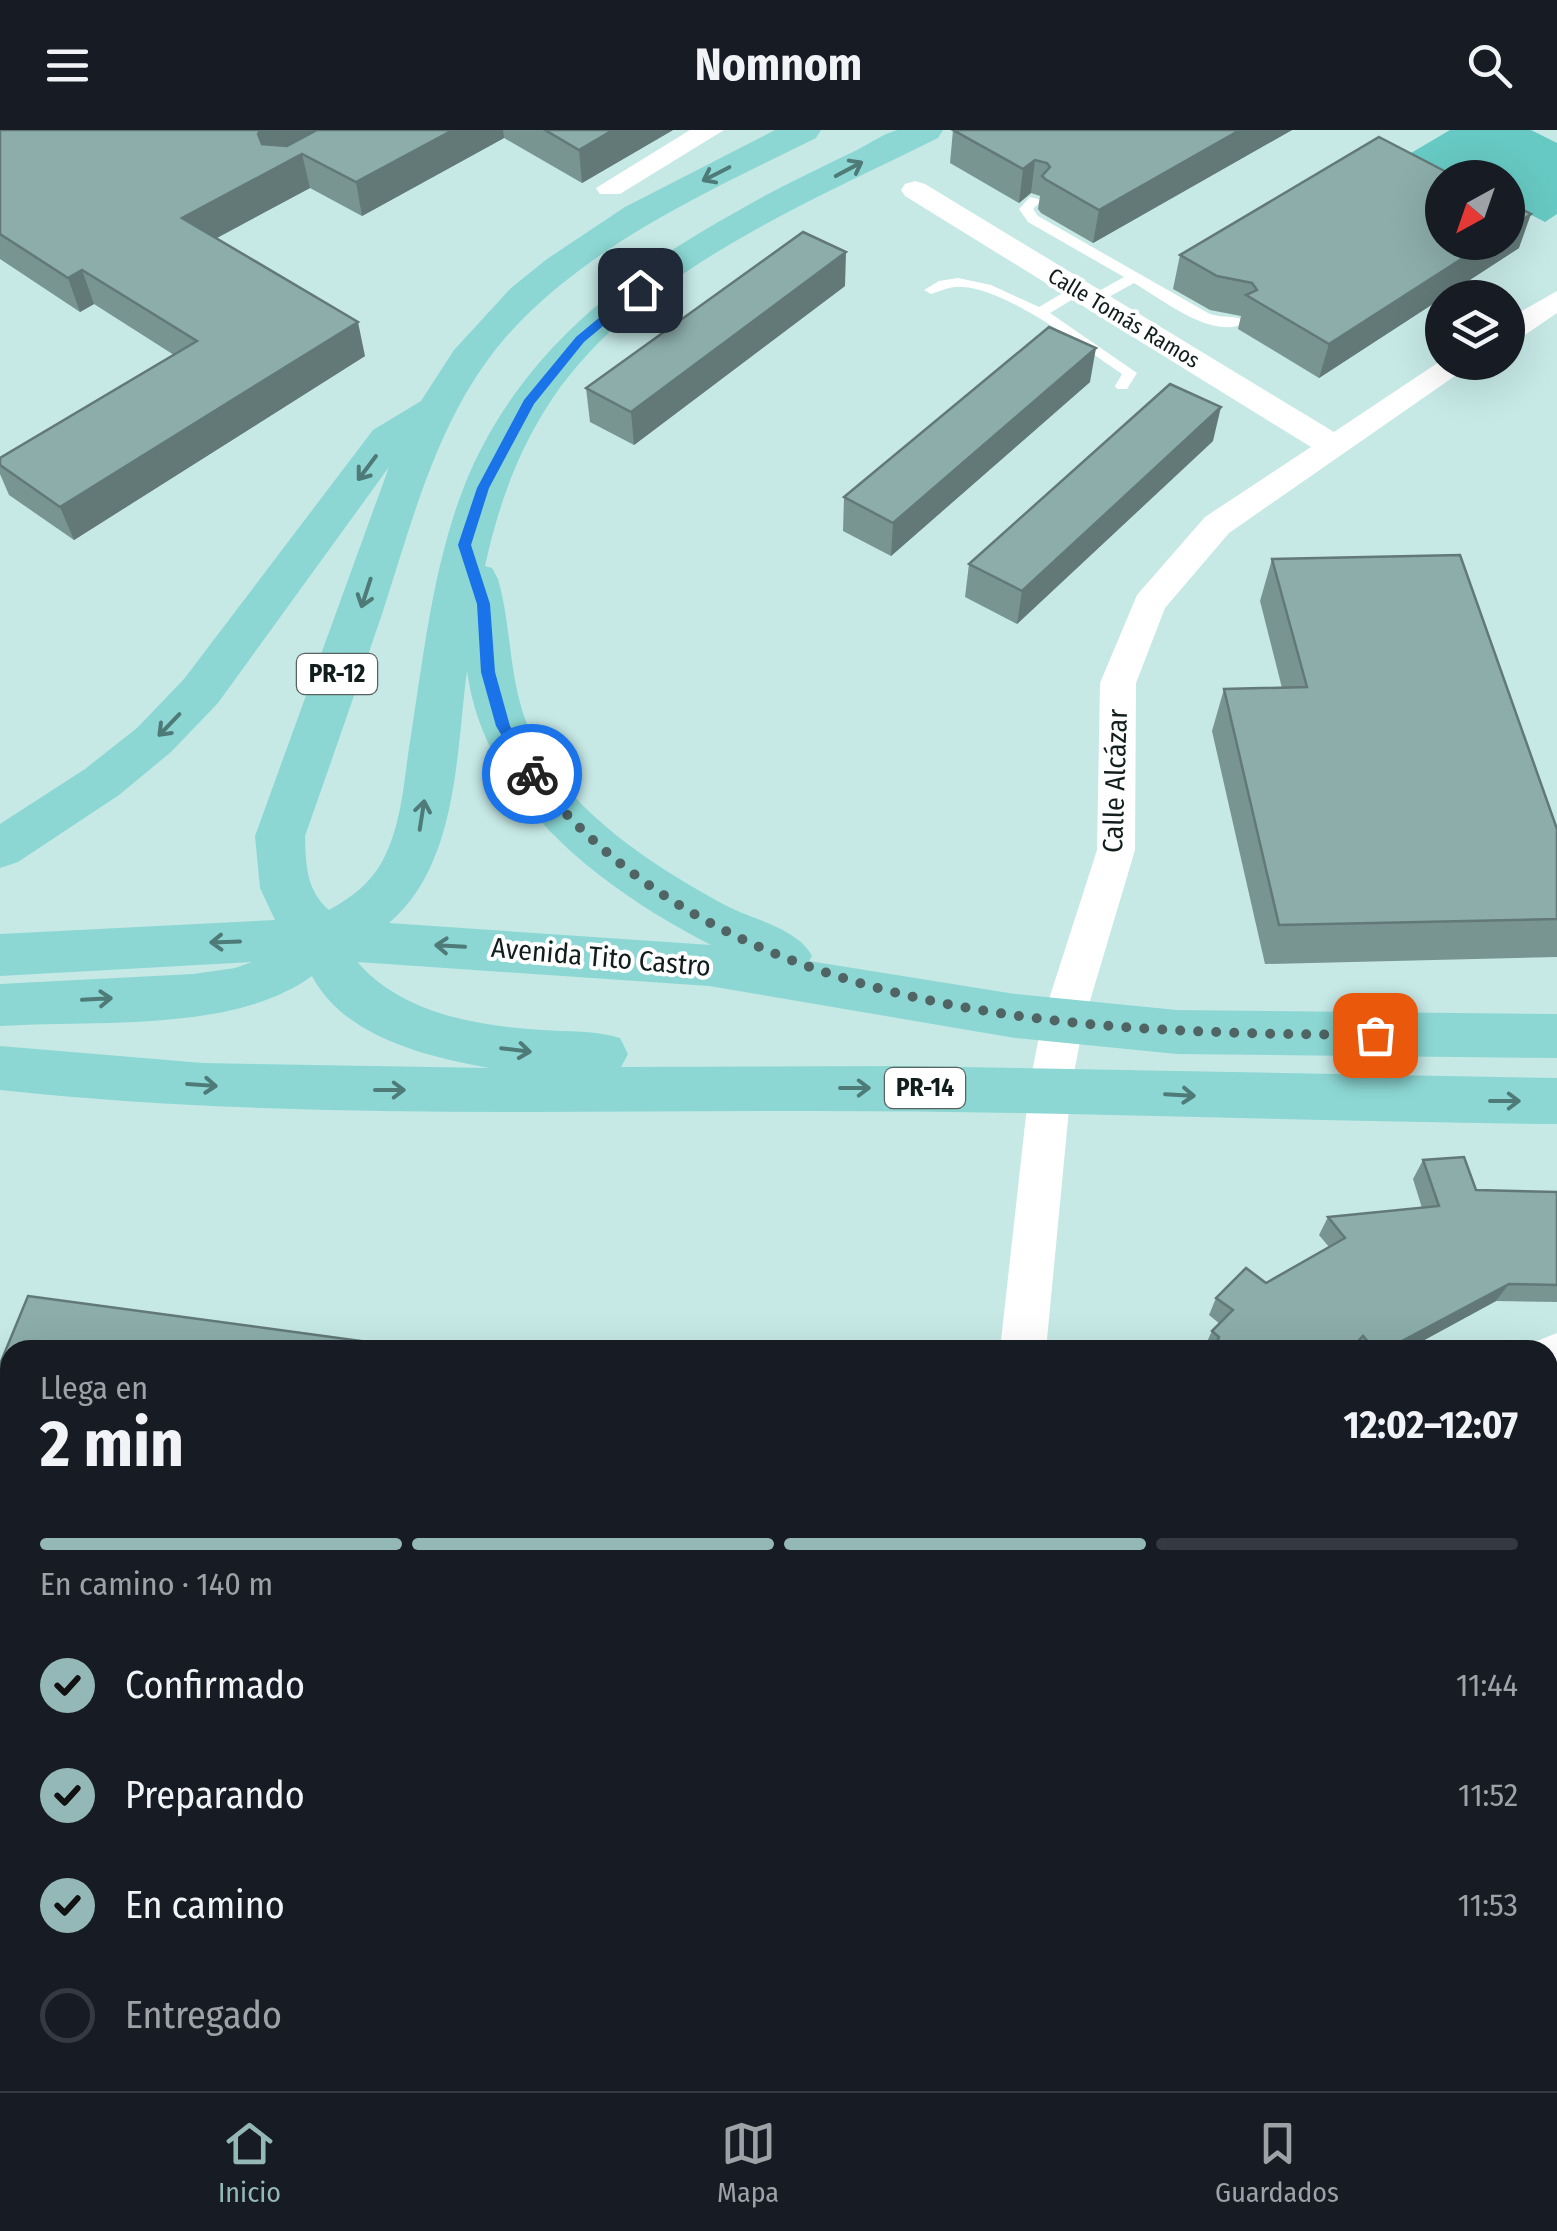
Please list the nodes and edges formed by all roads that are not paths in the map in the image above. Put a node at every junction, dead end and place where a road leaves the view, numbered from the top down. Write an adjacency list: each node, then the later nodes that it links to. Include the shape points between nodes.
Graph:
1 (710, 130): 4 (street)
2 (803, 130): 16 (main road, PR-12, one-way to 16, via 656,205 548,278 493,328)
3 (925, 130): 18 (main road, one-way to 3, via 504,442 580,340 664,271)
4 (610, 188)
5 (914, 190): 9 (street, Calle Tomás Ramos)
6 (1035, 200): 7 (lane, via 1026,209 1033,219)
7 (1134, 277): 9 (lane); 13 (lane, via 1215,322)
8 (931, 290): 11 (lane, via 946,280 967,280)
9 (1086, 295): 11 (lane); 17 (street, Calle Tomás Ramos)
10 (1557, 300): 12 (street)
11 (1040, 313): 15 (lane, via 1130,374)
12 (1525, 321)
13 (1239, 322)
14 (1433, 380): 17 (street, Calle Alcázar)
15 (1122, 386)
16 (440, 405): 19 (main road, one-way to 19, via 388,439 202,691 154,740 59,814); 20 (main road, PR-12, one-way to 20, via 398,496 280,836 292,905)
17 (1334, 446): 24 (street, Calle Alcázar, via 1216,525 1149,603 1118,683 1116,850)
18 (464, 545): 20 (main road, one-way to 18, via 369,913 390,892 418,842); 22 (main road, via 484,604 488,672 503,726 560,811 621,865 691,913)
19 (0, 848)
20 (323, 939): 21 (main road, Avenida Tito Castro, one-way to 21); 22 (main road, Avenida Tito Castro, one-way to 20, via 709,964); 23 (main road, one-way to 20, via 226,991 280,973); 27 (main road, one-way to 27, via 332,966 365,1001 435,1032 512,1051 624,1054)
21 (0, 956)
22 (873, 990): 24 (main road, Avenida Tito Castro)
23 (0, 1006)
24 (1063, 1022): 25 (main road, Avenida Tito Castro, via 1248,1034); 28 (street, Calle Alcázar)
25 (1557, 1036)
26 (0, 1068): 27 (main road, PR-14, one-way to 27, via 306,1090)
27 (789, 1088): 28 (main road, PR-14, one-way to 28)
28 (1050, 1088): 29 (main road, PR-14, one-way to 29, via 1238,1098); 30 (street, Calle Alcázar)
29 (1557, 1101)
30 (1024, 1340)

